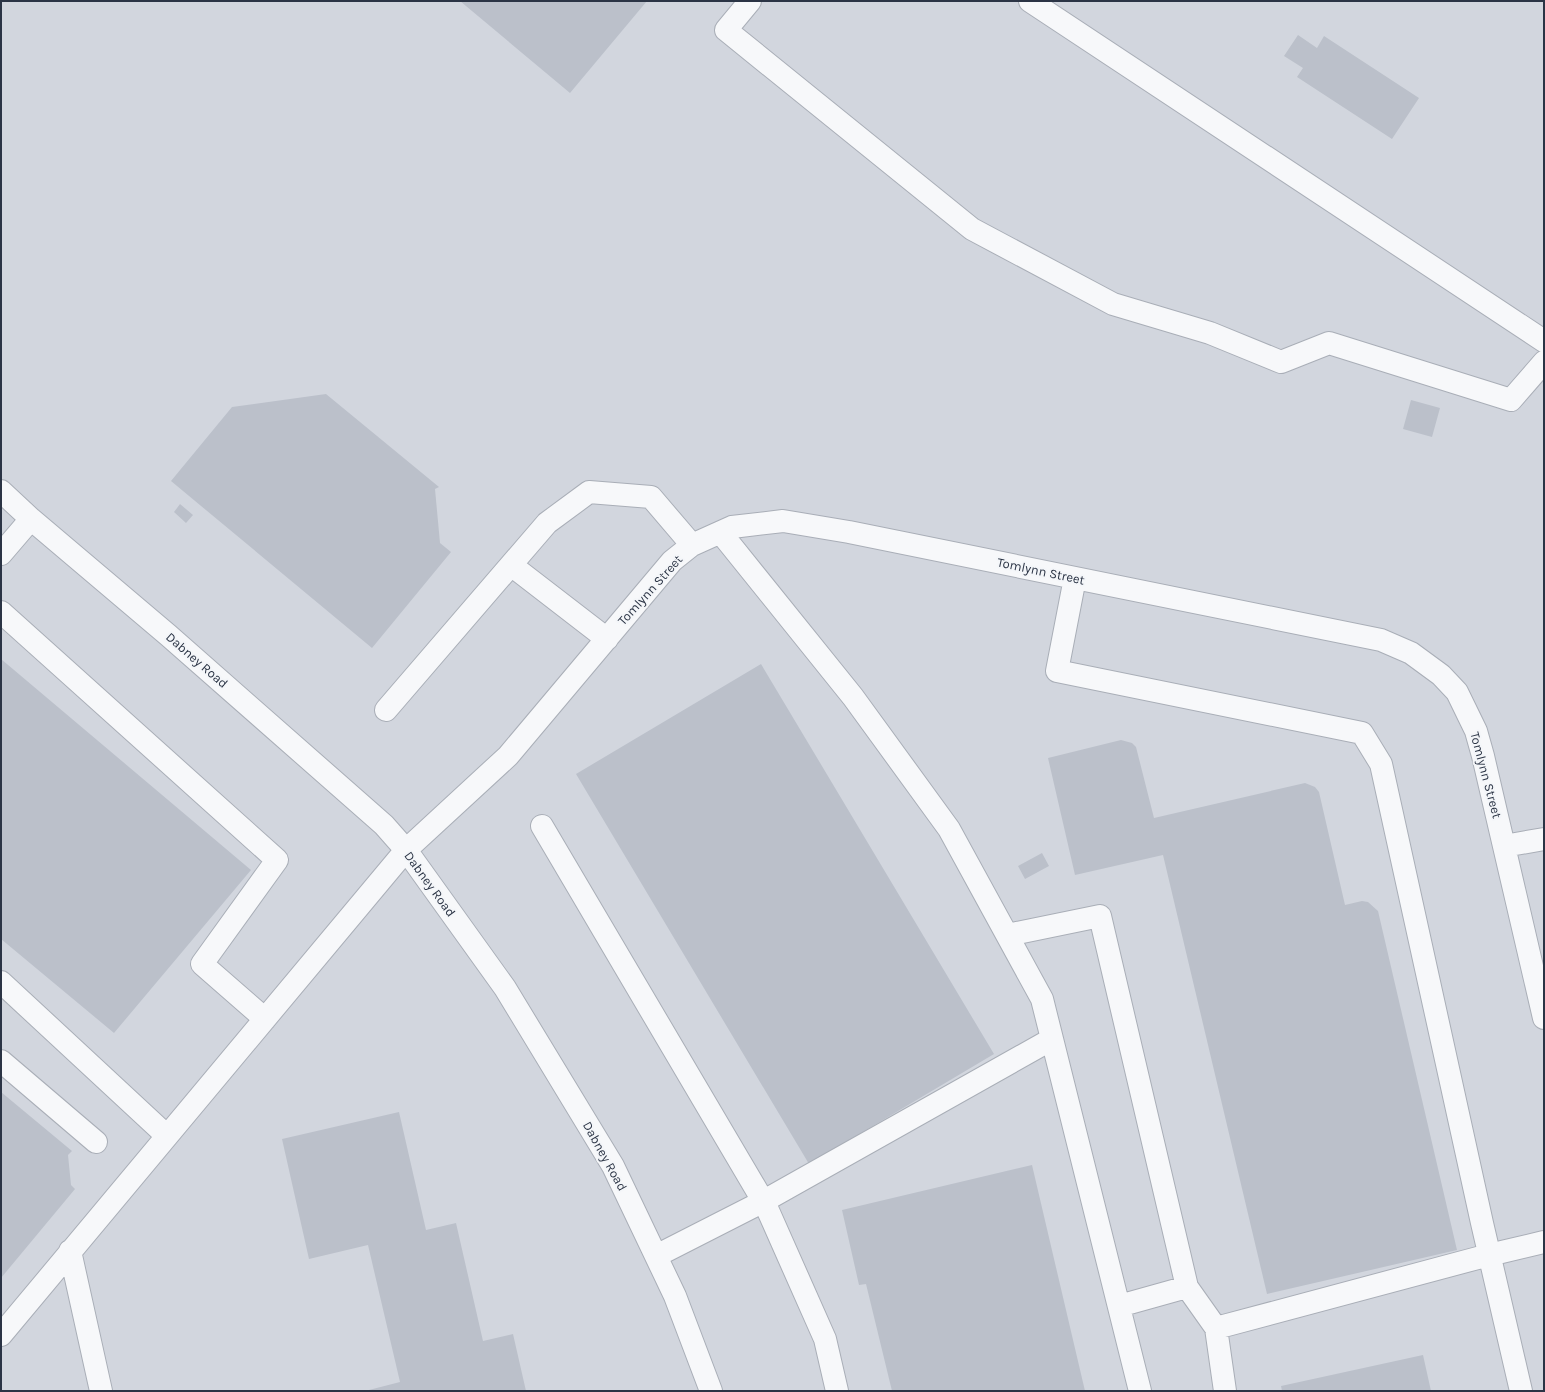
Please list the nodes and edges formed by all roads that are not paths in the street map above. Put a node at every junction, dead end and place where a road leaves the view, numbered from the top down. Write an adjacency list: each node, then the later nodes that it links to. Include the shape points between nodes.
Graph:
1 (750, 1): 4 (street, via 726,30 972,229 1113,304 1210,333 1281,362 1329,343 1511,400)
2 (1030, 1): 3 (street)
3 (1544, 341)
4 (1544, 362)
5 (1, 491): 6 (street, Dabney Road)
6 (31, 518): 9 (street); 18 (street, Dabney Road, via 384,825)
7 (721, 533): 8 (street, Tomlynn Street); 11 (street, Tomlynn Street, via 732,527 782,521); 19 (street, via 853,697 949,829)
8 (692, 545): 10 (street, via 651,497 589,492 547,523); 13 (street, Tomlynn Street, via 672,561)
9 (1, 554)
10 (511, 565): 13 (street); 14 (street)
11 (1075, 578): 17 (street, Tomlynn Street, via 1381,640 1411,653 1441,675 1457,692 1476,731); 30 (street, via 1057,671 1362,733 1380,764)
12 (1, 612): 22 (street, via 277,860 202,964)
13 (607, 639): 18 (street, Tomlynn Street, via 508,756)
14 (386, 710)
15 (542, 826): 27 (street)
16 (1544, 839): 17 (street)
17 (1504, 846): 21 (street, Tomlynn Street)
18 (406, 850): 22 (street, Tomlynn Street); 31 (street, Dabney Road, via 505,988 613,1166)
19 (1007, 935): 23 (street, via 1042,999); 32 (street, via 1100,916)
20 (1, 982): 25 (street)
21 (1544, 1018)
22 (265, 1019): 25 (street, Tomlynn Street)
23 (1052, 1039): 27 (street); 33 (street)
24 (1, 1061): 26 (street)
25 (167, 1136): 29 (street, Tomlynn Street)
26 (96, 1142)
27 (764, 1201): 31 (street); 38 (street, via 825,1339)
28 (1544, 1242): 30 (street)
29 (70, 1251): 35 (street, Tomlynn Street); 36 (street)
30 (1489, 1255): 34 (street); 41 (street)
31 (656, 1256): 37 (street, Dabney Road, via 675,1296)
32 (1187, 1287): 33 (street); 34 (street)
33 (1119, 1306): 39 (street)
34 (1216, 1328): 40 (street)
35 (1, 1335)
36 (101, 1391)
37 (711, 1391)
38 (838, 1391)
39 (1140, 1391)
40 (1226, 1391)
41 (1521, 1391)

